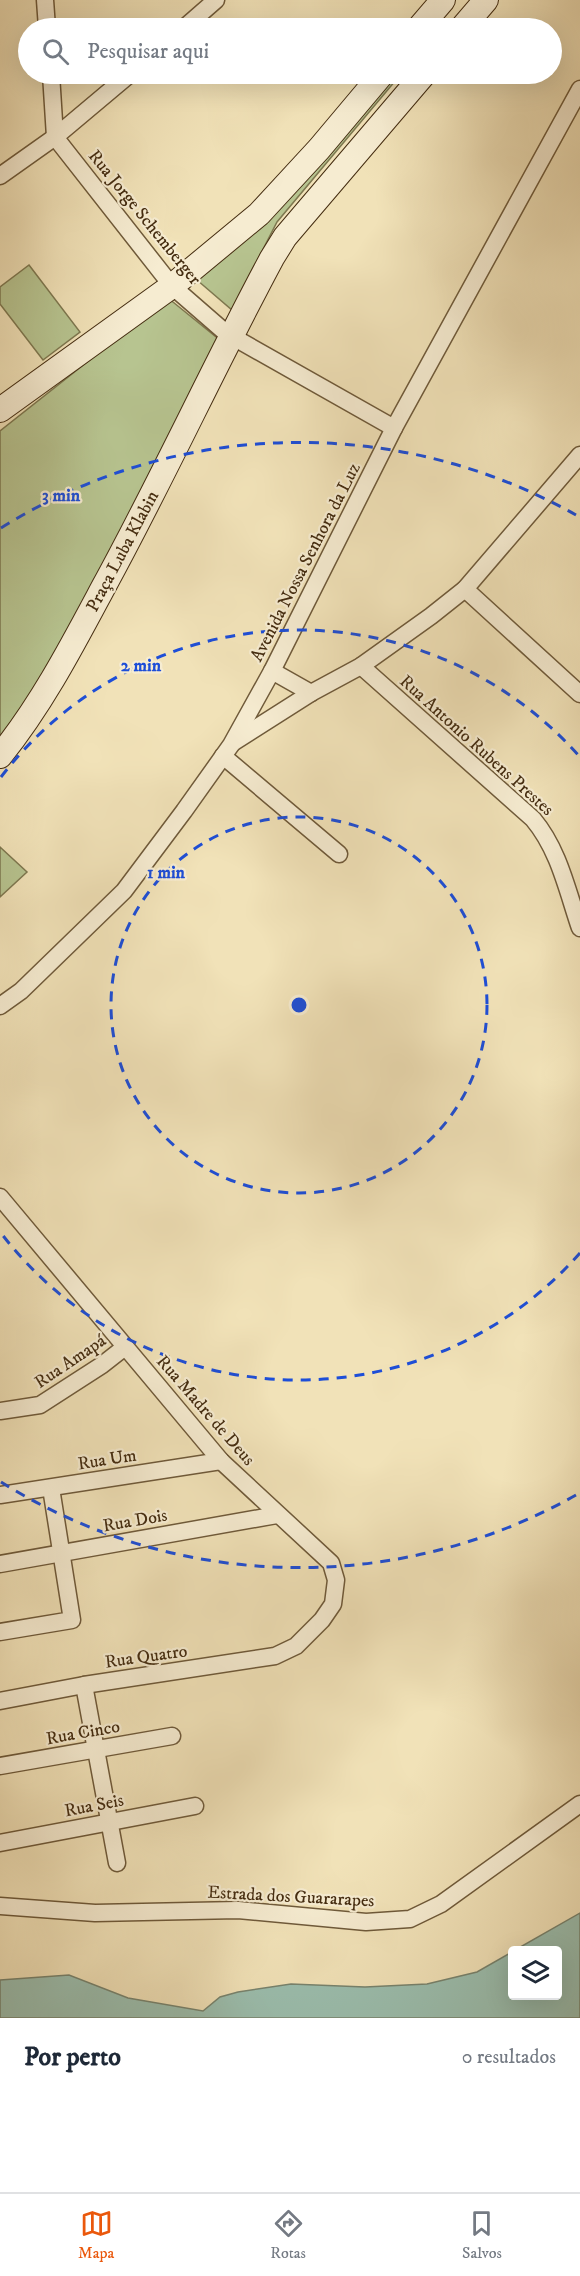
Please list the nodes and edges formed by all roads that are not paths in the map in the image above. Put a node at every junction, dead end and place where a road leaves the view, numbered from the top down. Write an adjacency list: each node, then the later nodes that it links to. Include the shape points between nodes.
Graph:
1 (45, 0): 5 (street)
2 (216, 0): 6 (street)
3 (443, 0): 7 (main road)
4 (486, 0): 8 (main road)
5 (46, 18)
6 (195, 18)
7 (428, 18)
8 (471, 18)
9 (52, 84): 14 (street)
10 (118, 84): 14 (street)
11 (374, 84): 16 (main road, via 259,214)
12 (415, 84): 17 (main road, Praça Luba Klabin, via 285,237)
13 (580, 88): 19 (street, Avenida Nossa Senhora da Luz)
14 (55, 136): 15 (street); 16 (street, Rua Jorge Schemberger)
15 (0, 177)
16 (171, 286): 17 (street, Rua Jorge Schemberger); 18 (main road)
17 (231, 338): 19 (street, Rua Jorge Schemberger); 27 (main road, Praça Luba Klabin, via 58,673)
18 (0, 410)
19 (394, 428): 23 (street, Avenida Nossa Senhora da Luz)
20 (580, 455): 21 (street)
21 (465, 589): 22 (street); 25 (street)
22 (361, 666): 24 (street); 29 (street, Rua Antonio Rubens Prestes, via 545,833)
23 (272, 671): 24 (street); 26 (street, Avenida Nossa Senhora da Luz)
24 (311, 693): 26 (street)
25 (580, 694)
26 (227, 750): 28 (street); 30 (street, Avenida Nossa Senhora da Luz, via 124,891 21,991)
27 (0, 756)
28 (339, 854)
29 (580, 928)
30 (0, 1006)
31 (0, 1197): 32 (street, Rua Madre de Deus)
32 (125, 1347): 33 (street, Rua Amapá, via 40,1405); 34 (street, Rua Madre de Deus)
33 (0, 1411)
34 (221, 1461): 35 (street, Rua Um); 37 (street, Rua Madre de Deus)
35 (51, 1488): 36 (street, Rua Um); 38 (street)
36 (0, 1495)
37 (277, 1515): 38 (street, Rua Dois); 41 (street, Rua Madre de Deus, via 331,1563 336,1580 333,1604)
38 (61, 1553): 39 (street, Rua Dois); 40 (street, via 72,1620)
39 (0, 1564)
40 (0, 1632)
41 (296, 1646): 42 (street, Rua Quatro, via 275,1656)
42 (84, 1685): 43 (street, Rua Quatro); 45 (street)
43 (0, 1701)
44 (172, 1736): 45 (street, Rua Cinco)
45 (96, 1749): 46 (street, Rua Cinco); 49 (street)
46 (0, 1766)
47 (580, 1804): 52 (street, Estrada dos Guararapes, via 441,1904 410,1919 366,1922 238,1910 95,1913)
48 (195, 1806): 49 (street, Rua Seis)
49 (111, 1822): 50 (street, Rua Seis); 51 (street)
50 (0, 1843)
51 (117, 1863)
52 (0, 1906)

